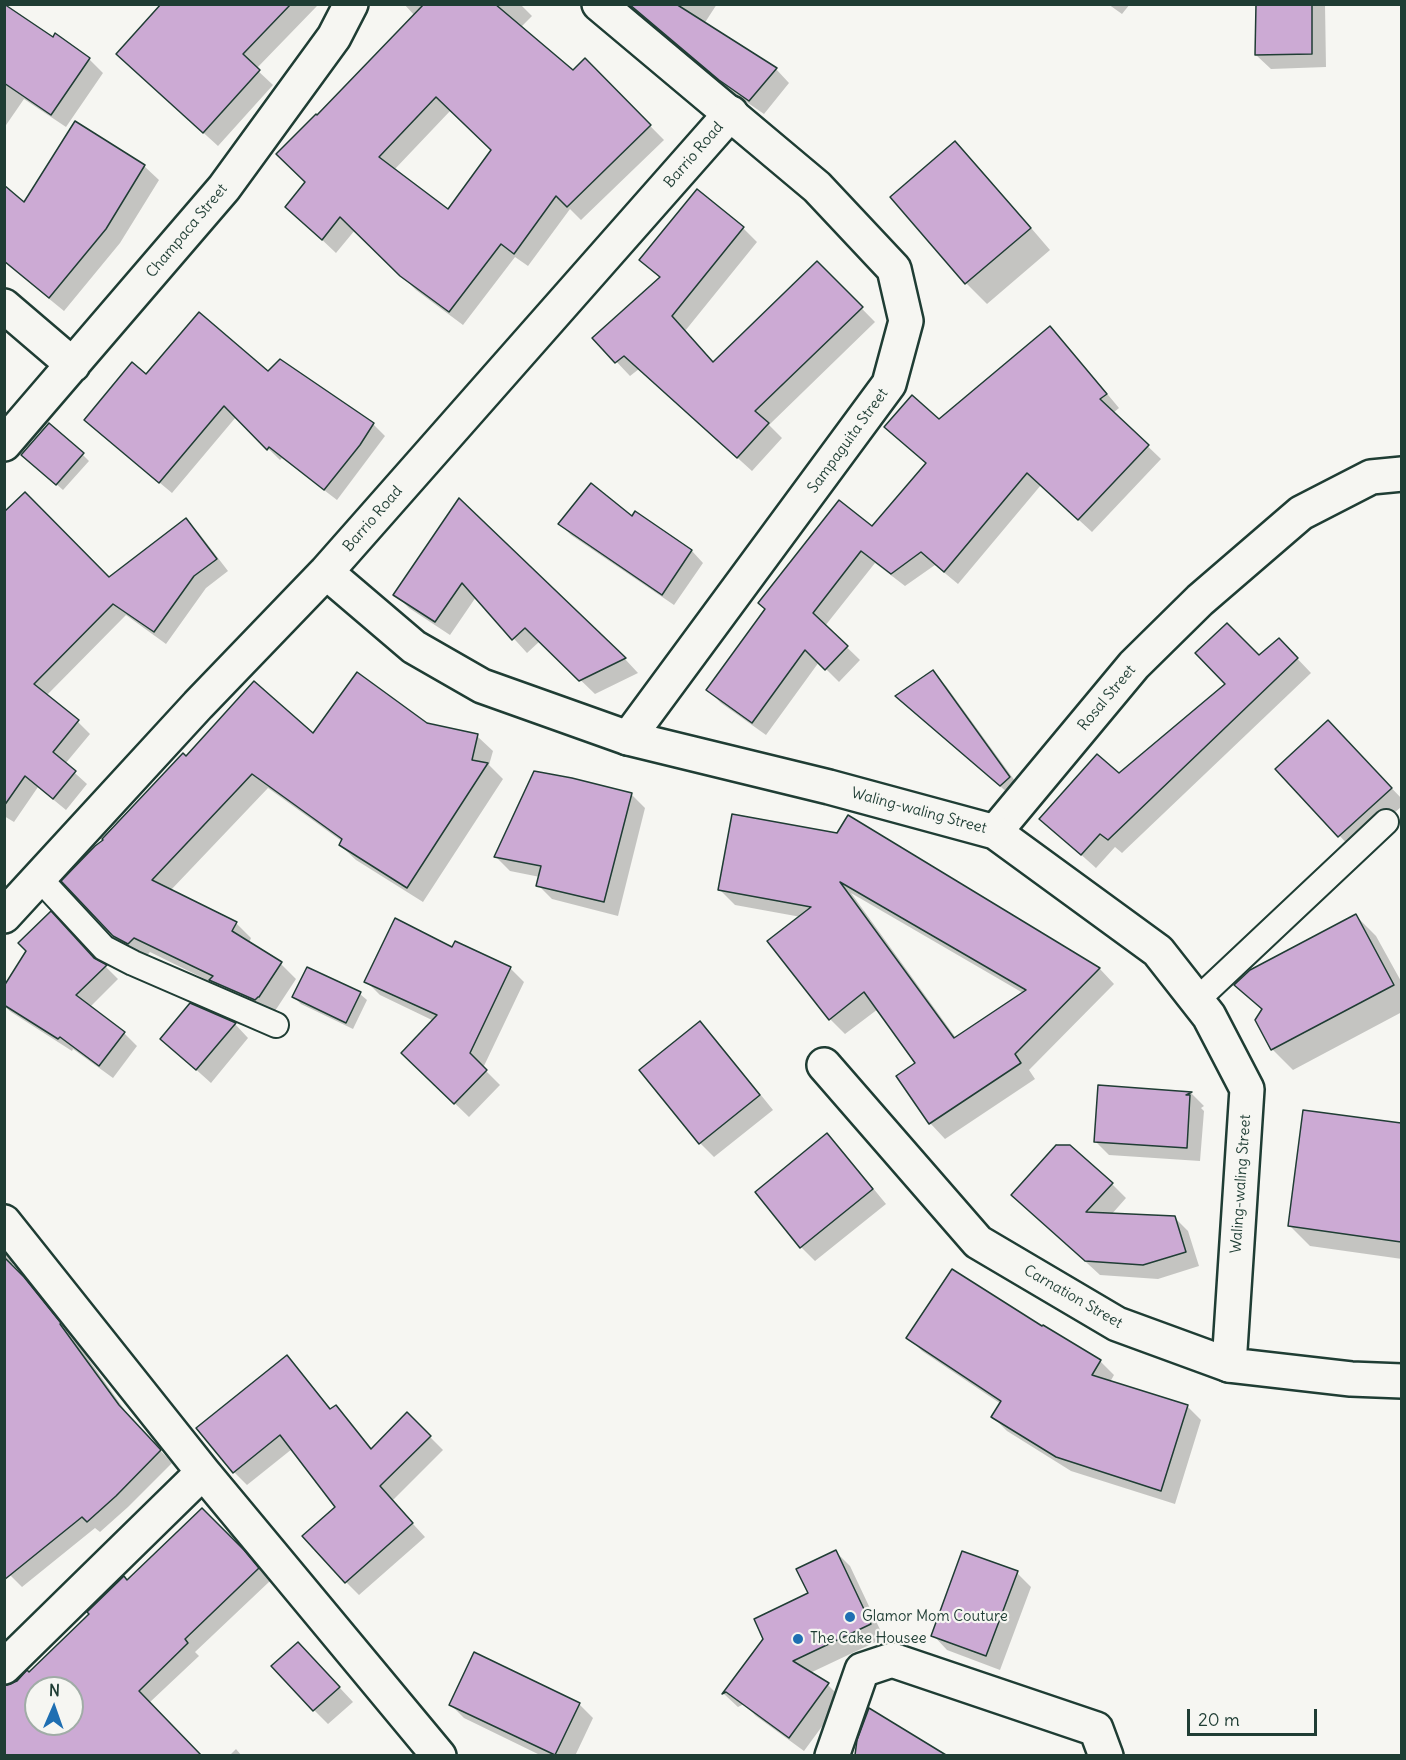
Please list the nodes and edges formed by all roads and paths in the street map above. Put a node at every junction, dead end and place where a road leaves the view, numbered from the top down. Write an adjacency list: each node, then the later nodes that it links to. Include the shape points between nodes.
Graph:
1 (351, 4): 5 (street, Champaca Street, via 334,37 224,188)
2 (599, 4): 3 (street, Sampaguita Street)
3 (731, 113): 8 (street, Barrio Road); 9 (street, Sampaguita Street, via 817,187 894,269 906,321 889,384)
4 (4, 306): 5 (street)
5 (73, 364): 6 (street, Champaca Street)
6 (4, 444)
7 (1401, 474): 11 (street, Rosal Street, via 1371,477 1301,513 1200,600 1134,665)
8 (326, 572): 9 (street, Waling-waling Street, via 414,647 482,686); 12 (street, Barrio Road)
9 (628, 738): 11 (street, Waling-waling Street)
10 (1386, 822): 14 (lane)
11 (995, 832): 14 (street, Waling-waling Street, via 1158,951)
12 (39, 878): 13 (street, Barrio Road); 15 (lane, via 104,948)
13 (4, 916)
14 (1197, 1000): 18 (street, Waling-waling Street, via 1247,1089)
15 (276, 1025)
16 (824, 1065): 18 (street, Carnation Street, via 978,1242 1117,1324)
17 (4, 1222): 20 (street)
18 (1230, 1365): 19 (street, Carnation Street)
19 (1401, 1381)
20 (203, 1472): 21 (street); 22 (street)
21 (4, 1667)
22 (439, 1755)
23 (832, 1755): 24 (street, via 862,1670 892,1660 1096,1729)
24 (1106, 1755)

